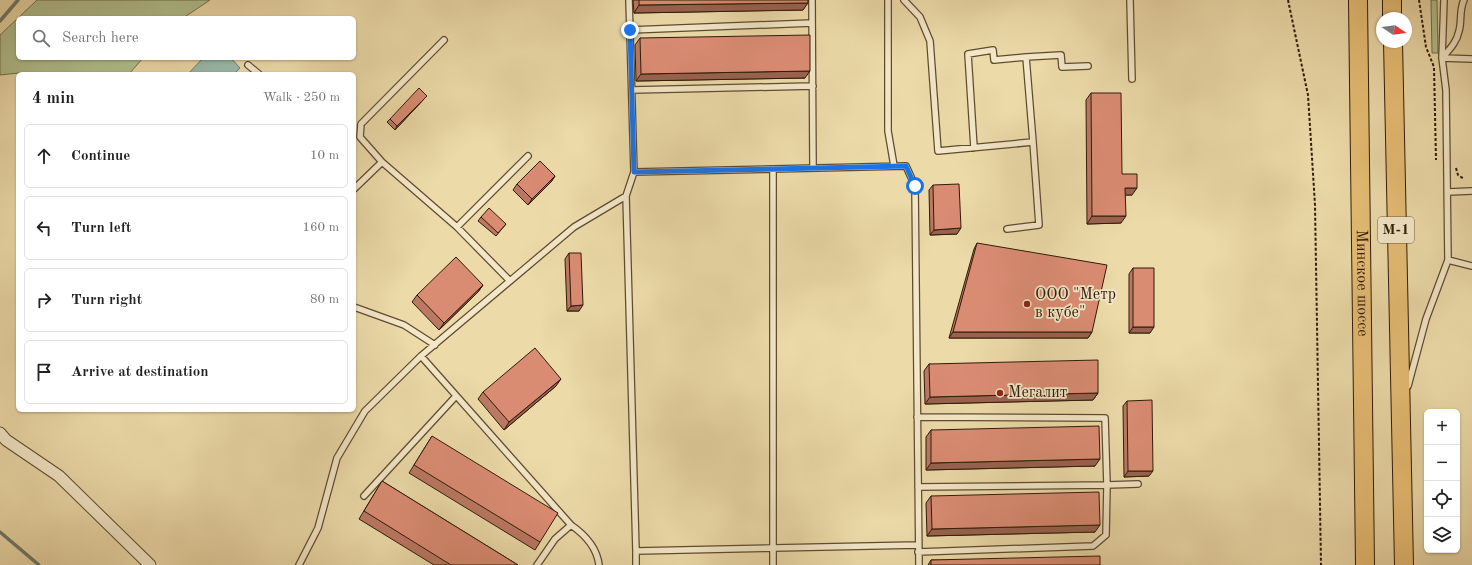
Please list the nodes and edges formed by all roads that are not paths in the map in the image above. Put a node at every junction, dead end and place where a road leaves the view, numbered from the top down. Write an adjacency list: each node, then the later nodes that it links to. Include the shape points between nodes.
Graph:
1 (629, 0): 12 (lane)
2 (812, 0): 11 (lane)
3 (888, 0): 30 (lane, via 888,131)
4 (904, 0): 27 (lane, via 920,17 930,41 938,151)
5 (1130, 0): 21 (lane)
6 (1358, 0): 66 (highway, Минское шоссе / М-1)
7 (1392, 0): 10 (highway)
8 (1444, 0): 16 (lane)
9 (1464, 0): 16 (lane, via 1456,41)
10 (1392, 12)
11 (812, 23): 12 (lane); 22 (lane)
12 (630, 30): 23 (lane)
13 (444, 40): 25 (lane, via 361,124)
14 (1392, 48): 48 (highway, М-1)
15 (1026, 57): 19 (lane, via 1061,55 1062,67); 26 (lane); 27 (lane, via 994,60 993,50 968,54)
16 (1442, 58): 17 (lane); 36 (lane, via 1446,90)
17 (1472, 58)
18 (248, 65): 20 (lane)
19 (1088, 66)
20 (257, 72)
21 (1132, 79)
22 (813, 86): 23 (lane); 31 (lane)
23 (632, 90): 33 (lane)
24 (356, 134): 25 (lane)
25 (360, 137): 29 (lane)
26 (1033, 142): 27 (lane); 39 (lane, via 1039,226)
27 (974, 148)
28 (528, 156): 38 (lane)
29 (382, 162): 34 (lane); 38 (lane)
30 (894, 166): 31 (lane); 47 (lane, via 906,166 915,186)
31 (813, 168): 32 (lane)
32 (773, 169): 33 (lane); 56 (lane)
33 (634, 172): 37 (lane)
34 (356, 187)
35 (1472, 191): 36 (lane)
36 (1448, 192): 40 (lane)
37 (626, 196): 42 (lane, via 574,227); 57 (lane)
38 (457, 227): 42 (lane)
39 (1008, 229)
40 (1448, 260): 41 (lane); 48 (lane, via 1424,325)
41 (1472, 266)
42 (510, 281): 44 (lane)
43 (356, 308): 44 (lane, via 404,325)
44 (434, 345): 45 (lane)
45 (421, 356): 46 (lane); 60 (lane, via 365,411 337,458 318,528)
46 (456, 396): 53 (lane); 54 (lane)
47 (917, 417): 51 (lane, via 1106,418); 52 (lane)
48 (1400, 417): 67 (highway, М-1)
49 (0, 433): 59 (street, via 6,440 58,476)
50 (1138, 484): 51 (lane)
51 (1107, 485): 52 (lane); 58 (lane, via 1106,535 1093,546)
52 (918, 487): 55 (lane)
53 (364, 496)
54 (571, 526): 61 (lane, via 555,539); 62 (lane, via 583,533)
55 (918, 545): 56 (lane); 58 (lane)
56 (773, 548): 57 (lane); 64 (lane)
57 (636, 550): 63 (lane)
58 (918, 552): 65 (lane)
59 (150, 565)
60 (299, 565)
61 (537, 565)
62 (600, 565)
63 (636, 565)
64 (773, 565)
65 (918, 565)
66 (1365, 565)
67 (1404, 565)

